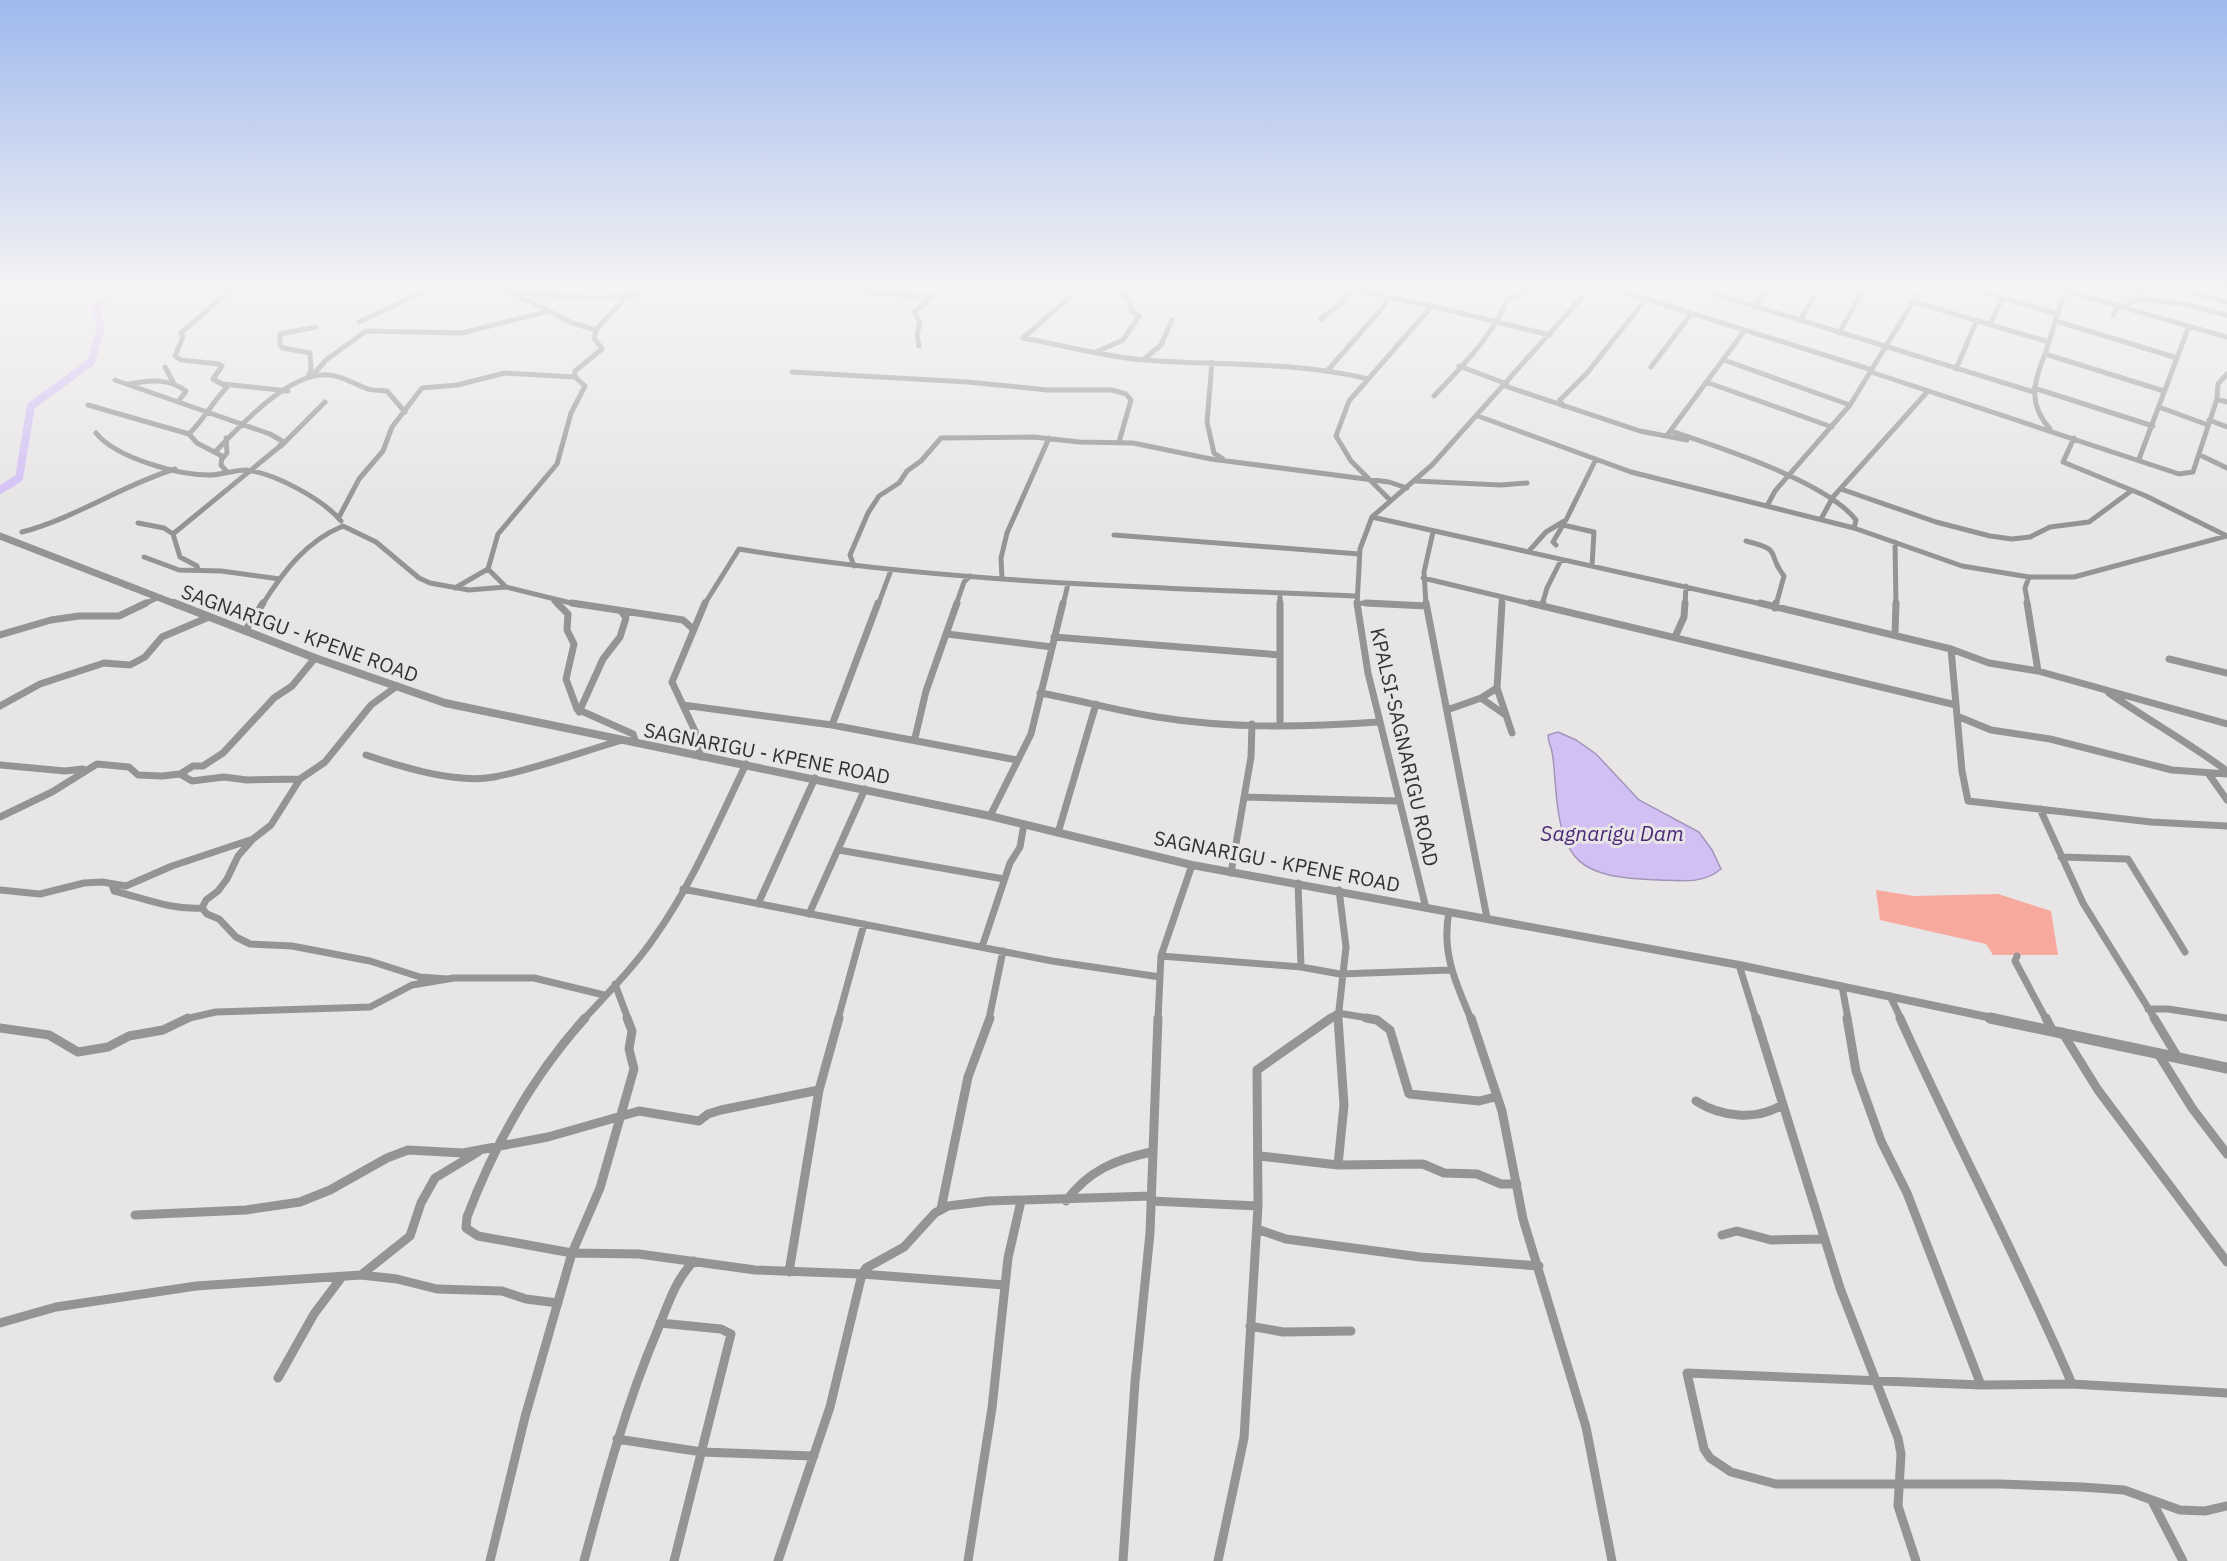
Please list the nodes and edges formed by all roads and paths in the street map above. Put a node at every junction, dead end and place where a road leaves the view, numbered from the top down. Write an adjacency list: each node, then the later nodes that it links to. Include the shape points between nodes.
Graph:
1 (181, 360): 36 (street, via 219,364 222,366 213,379)
2 (310, 360): 29 (street)
3 (326, 360): 29 (street)
4 (590, 360): 30 (street, via 575,371)
5 (1143, 360): 20 (street)
6 (1337, 360): 25 (street)
7 (1385, 360): 31 (street)
8 (1464, 360): 21 (street)
9 (1528, 360): 37 (street, KPALSI-SAGNARIGU ROAD)
10 (1597, 360): 47 (street)
11 (1656, 360): 22 (street)
12 (1724, 360): 34 (street); 49 (street)
13 (1837, 360): 26 (street)
14 (1878, 360): 26 (street)
15 (1925, 360): 24 (street)
16 (1960, 360): 24 (street)
17 (2042, 360): 38 (street, via 2034,376)
18 (2064, 360): 41 (street)
19 (2173, 360): 41 (street)
20 (1212, 362): 25 (street); 77 (street, via 1207,422 1214,453)
21 (1459, 366): 37 (street); 42 (street)
22 (1651, 366)
23 (165, 367): 33 (street)
24 (1956, 369): 38 (street)
25 (1328, 370): 31 (street)
26 (1871, 371): 40 (street); 49 (street)
27 (792, 372): 69 (street, via 1047,390 1112,390 1131,400)
28 (2227, 375): 43 (street, via 2218,384)
29 (310, 376): 39 (street); 52 (street, via 341,377 368,389 387,392)
30 (575, 377): 52 (street, via 505,374 457,385 427,386 419,390); 113 (street, via 585,386 571,413 557,464 498,534)
31 (1368, 379): 83 (street, via 1349,401 1335,436 1351,461)
32 (115, 381): 35 (street)
33 (173, 382): 35 (street, via 148,380); 44 (street, via 186,391)
34 (1706, 382): 57 (street); 59 (street)
35 (127, 384): 44 (street)
36 (223, 384): 39 (street); 51 (street, via 226,390 208,408)
37 (1506, 385): 47 (street); 53 (street, KPALSI-SAGNARIGU ROAD)
38 (2034, 390): 56 (street); 60 (street, via 2035,412)
39 (288, 391): 55 (street, via 258,406)
40 (1928, 391): 60 (street); 87 (street)
41 (2164, 391): 50 (street)
42 (1434, 396)
43 (2217, 399): 46 (street); 54 (street)
44 (178, 402): 51 (street)
45 (325, 402): 70 (street)
46 (2227, 402)
47 (1562, 403): 66 (street)
48 (88, 405): 62 (street)
49 (1850, 405): 57 (street)
50 (2158, 407): 54 (street); 56 (street)
51 (209, 412): 55 (street); 62 (street)
52 (405, 412): 92 (street, via 392,427 383,451 363,474)
53 (1478, 416): 75 (street); 84 (street, KPALSI-SAGNARIGU ROAD)
54 (2209, 422): 58 (street); 73 (street)
55 (241, 424): 64 (street); 70 (street, via 280,439)
56 (2152, 426): 76 (street)
57 (1832, 427): 82 (street)
58 (2227, 427)
59 (1671, 431): 66 (street); 68 (street)
60 (2051, 431): 67 (street)
61 (96, 433): 79 (street, via 108,446)
62 (189, 434): 72 (street, via 197,443)
63 (1034, 436): 65 (street); 71 (street); 111 (street, via 941,438 900,483 887,487 876,500 850,555)
64 (226, 438): 72 (street); 74 (street, via 227,453)
65 (1049, 438): 69 (street); 71 (street)
66 (1665, 438): 68 (street)
67 (2074, 438): 76 (street); 88 (street, via 2063,462)
68 (1696, 440): 82 (street)
69 (1119, 442): 77 (street)
70 (279, 447): 80 (street)
71 (1042, 447): 119 (street, via 1008,532 998,565)
72 (216, 452): 74 (street)
73 (2200, 455): 76 (street, via 2193,472 2184,474); 78 (street)
74 (223, 458): 81 (street, via 221,465)
75 (1596, 459): 91 (street, via 1646,476); 107 (street, via 1566,519 1546,532)
76 (2139, 459)
77 (1231, 462): 83 (street)
78 (2227, 468)
79 (176, 469): 81 (street, via 207,476); 98 (street, via 40,528)
80 (252, 471): 81 (street); 92 (street, via 312,498); 100 (street)
81 (226, 472)
82 (1788, 477): 89 (street); 91 (street)
83 (1373, 481): 86 (street); 90 (street)
84 (1415, 481): 85 (street); 86 (street, KPALSI-SAGNARIGU ROAD)
85 (1527, 483)
86 (1407, 488): 90 (street, KPALSI-SAGNARIGU ROAD)
87 (1841, 489): 88 (street, via 1955,528 2021,537 2050,527 2091,521); 89 (street)
88 (2131, 491): 103 (street)
89 (1833, 497): 94 (street); 97 (street, via 1856,520)
90 (1390, 500): 93 (street, KPALSI-SAGNARIGU ROAD)
91 (1767, 506): 94 (street)
92 (339, 517): 96 (street)
93 (1372, 517): 99 (street); 108 (street, KPALSI-SAGNARIGU ROAD)
94 (1821, 519): 97 (street)
95 (138, 523): 100 (street, via 164,528)
96 (343, 526): 121 (street, via 312,544); 125 (street, via 376,542 419,578)
97 (1854, 528): 105 (street)
98 (22, 532)
99 (1433, 532): 107 (street); 120 (street)
100 (172, 534): 114 (street, via 180,557)
101 (1114, 535): 108 (street)
102 (0, 536): 129 (street, SAGNARIGU - KPENE ROAD)
103 (2227, 536): 118 (street, via 2074,577)
104 (1746, 541): 134 (street, via 1770,546 1776,552 1779,571 1784,576)
105 (1895, 542): 118 (street, via 1972,568); 141 (street)
106 (1556, 545): 112 (street, via 1552,542 1563,525 1594,532)
107 (1529, 551): 110 (street)
108 (1359, 554): 131 (street, KPALSI-SAGNARIGU ROAD)
109 (144, 557): 114 (street, via 179,570)
110 (1562, 560): 112 (street); 133 (street)
111 (854, 566): 115 (street); 137 (street, via 739,549 707,598)
112 (1592, 566): 123 (street)
113 (488, 569): 116 (street); 124 (street)
114 (198, 570): 121 (street)
115 (891, 570): 117 (street); 165 (street)
116 (480, 574): 125 (street); 126 (street)
117 (970, 576): 119 (street); 139 (street, via 964,582)
118 (2029, 577): 149 (street, via 2025,588)
119 (1002, 578): 122 (street)
120 (1423, 578): 128 (street); 132 (street)
121 (280, 579): 138 (street)
122 (1068, 584): 127 (street); 142 (street)
123 (1686, 586): 134 (street); 143 (street, via 1684,616)
124 (506, 587): 126 (street); 130 (street)
125 (455, 588): 126 (street)
126 (474, 591)
127 (1280, 593): 131 (street); 146 (street)
128 (1501, 597): 133 (street); 152 (street)
129 (157, 598): 136 (street, SAGNARIGU - KPENE ROAD); 140 (street, via 119,616 51,620)
130 (551, 599): 135 (street); 161 (street, via 568,614 567,630 574,644 566,679)
131 (1356, 600): 132 (street); 164 (street, KPALSI-SAGNARIGU ROAD)
132 (1426, 606): 160 (street)
133 (1542, 606): 143 (street)
134 (1775, 608): 141 (street)
135 (620, 610): 137 (street, via 683,620); 161 (street, via 625,616 622,632 603,659)
136 (209, 617): 138 (street, SAGNARIGU - KPENE ROAD); 159 (street, via 162,637 145,657 130,664 104,663 40,684)
137 (693, 629): 156 (street, via 672,682)
138 (245, 631): 147 (street, SAGNARIGU - KPENE ROAD)
139 (947, 634): 144 (street); 170 (street, via 923,700)
140 (0, 635)
141 (1895, 635): 145 (street)
142 (1054, 637): 144 (street); 146 (street)
143 (1675, 637): 158 (street)
144 (1052, 647): 154 (street)
145 (1952, 649): 149 (street, via 1989,663); 158 (street)
146 (1280, 655): 167 (street)
147 (315, 658): 151 (street, SAGNARIGU - KPENE ROAD); 181 (street, via 293,686 274,698 223,753 212,762)
148 (2169, 659): 150 (street)
149 (2038, 671): 153 (street)
150 (2227, 673)
151 (397, 686): 171 (street, SAGNARIGU - KPENE ROAD, via 445,703); 183 (street, via 370,705 325,762)
152 (1497, 688): 155 (street); 162 (street)
153 (2105, 690): 168 (street); 180 (street, via 2168,733 2187,741)
154 (1040, 693): 157 (street); 175 (street, via 1031,734)
155 (1481, 698): 160 (street); 162 (street)
156 (683, 705): 165 (street); 174 (street)
157 (1096, 705): 166 (street, via 1159,717); 193 (street)
158 (1956, 705): 163 (street)
159 (0, 706)
160 (1447, 710): 210 (street)
161 (579, 712): 172 (street, via 633,734)
162 (1506, 716): 169 (street)
163 (1957, 716): 179 (street, via 1972,725 2007,735 2026,735 2188,772); 188 (street, via 1968,801)
164 (1378, 722): 167 (street); 187 (street, KPALSI-SAGNARIGU ROAD)
165 (832, 724): 170 (street)
166 (1252, 724): 167 (street); 185 (street)
167 (1280, 724)
168 (2227, 724)
169 (1512, 733)
170 (915, 738): 175 (street)
171 (619, 741): 172 (street, SAGNARIGU - KPENE ROAD); 173 (street, via 493,777 470,778 403,767)
172 (636, 743): 174 (street, SAGNARIGU - KPENE ROAD)
173 (366, 754)
174 (701, 757): 176 (street, SAGNARIGU - KPENE ROAD)
175 (1017, 759): 189 (street)
176 (746, 764): 182 (street, SAGNARIGU - KPENE ROAD); 202 (street)
177 (0, 765): 178 (street, via 65,771)
178 (88, 768): 181 (street, via 104,764 129,767 138,776); 190 (street, via 52,792)
179 (2208, 773): 180 (street); 186 (street)
180 (2227, 773)
181 (180, 774): 183 (street, via 192,781 224,777)
182 (815, 778): 184 (street, SAGNARIGU - KPENE ROAD); 205 (street)
183 (300, 779): 194 (street, via 271,825)
184 (865, 789): 189 (street, SAGNARIGU - KPENE ROAD); 195 (street)
185 (1244, 797): 187 (street); 198 (street)
186 (2227, 800)
187 (1399, 801): 207 (street, KPALSI-SAGNARIGU ROAD)
188 (2040, 809): 192 (street); 196 (street)
189 (990, 816): 191 (street, SAGNARIGU - KPENE ROAD)
190 (0, 817)
191 (1024, 824): 193 (street, SAGNARIGU - KPENE ROAD); 199 (street, via 1020,847)
192 (2227, 826)
193 (1058, 832): 197 (street, SAGNARIGU - KPENE ROAD)
194 (253, 839): 201 (street, via 172,866 134,885); 206 (street)
195 (839, 850): 199 (street); 209 (street)
196 (2061, 857): 214 (street, via 2128,859); 227 (street, via 2083,903)
197 (1192, 865): 198 (street, SAGNARIGU - KPENE ROAD); 215 (street)
198 (1232, 873): 200 (street, SAGNARIGU - KPENE ROAD)
199 (1004, 879): 212 (street)
200 (1298, 883): 204 (street, SAGNARIGU - KPENE ROAD); 218 (street)
201 (112, 885): 203 (street, via 84,883 40,894); 206 (street, via 114,891 146,900)
202 (683, 889): 205 (street); 223 (street, via 654,938)
203 (0, 890)
204 (1339, 890): 207 (street, SAGNARIGU - KPENE ROAD); 220 (street, via 1346,947)
205 (758, 904): 209 (street)
206 (202, 908): 222 (street, via 250,944 292,946 370,961 420,977)
207 (1426, 908): 208 (street, SAGNARIGU - KPENE ROAD)
208 (1449, 912): 210 (street, SAGNARIGU - KPENE ROAD); 219 (street, via 1445,927)
209 (809, 914): 211 (street)
210 (1487, 918): 217 (street, SAGNARIGU - KPENE ROAD)
211 (864, 924): 212 (street); 235 (street)
212 (982, 947): 213 (street)
213 (1003, 951): 221 (street); 251 (street, via 989,1021 968,1077)
214 (2185, 952)
215 (1161, 956): 218 (street); 221 (street)
216 (2017, 956): 231 (street, via 2015,961)
217 (1739, 965): 224 (street, SAGNARIGU - KPENE ROAD); 238 (street)
218 (1301, 967): 220 (street)
219 (1450, 970): 220 (street); 236 (street, via 1479,1039)
220 (1341, 974): 228 (street)
221 (1160, 977): 242 (street)
222 (450, 979): 225 (street, via 534,978); 230 (street, via 412,984 370,1007 200,1015 164,1030 129,1036 108,1047 78,1052 57,1036)
223 (615, 984): 225 (street); 239 (street, via 632,1030 629,1049 634,1070)
224 (1842, 987): 226 (street, SAGNARIGU - KPENE ROAD); 272 (street, via 1856,1071)
225 (604, 995): 240 (street, via 531,1086)
226 (1890, 996): 231 (street, SAGNARIGU - KPENE ROAD); 273 (street, via 1907,1039 2028,1282)
227 (2148, 1009): 229 (street, via 2164,1007); 233 (street)
228 (1338, 1013): 236 (street, via 1377,1020 1390,1030 1409,1094 1479,1101); 244 (street, via 1257,1070); 245 (street, via 1344,1105)
229 (2227, 1018)
230 (0, 1028)
231 (2057, 1031): 232 (street, SAGNARIGU - KPENE ROAD); 258 (street)
232 (2158, 1052): 233 (street, SAGNARIGU - KPENE ROAD); 243 (street, via 2192,1108)
233 (2177, 1056): 234 (street, SAGNARIGU - KPENE ROAD)
234 (2227, 1068)
235 (819, 1090): 239 (street, via 721,1110 699,1121 645,1111); 260 (street)
236 (1495, 1096): 246 (street)
237 (1696, 1101): 238 (street, via 1713,1112 1730,1113 1772,1113)
238 (1782, 1105): 255 (street)
239 (622, 1116): 240 (street, via 548,1137); 256 (street, via 600,1188)
240 (496, 1146): 241 (street); 256 (street, via 465,1224 469,1232)
241 (482, 1149): 252 (street, via 463,1153 408,1150 315,1197 273,1207); 262 (street, via 435,1178 410,1236)
242 (1151, 1152): 247 (street); 249 (street, via 1117,1161 1085,1176)
243 (2227, 1154)
244 (1260, 1156): 245 (street); 250 (street)
245 (1338, 1165): 246 (street, via 1423,1164 1444,1173 1477,1174 1501,1184)
246 (1517, 1184): 259 (street, via 1523,1219)
247 (1151, 1198): 249 (street); 250 (street); 286 (street)
248 (1021, 1201): 249 (street); 251 (street, via 987,1201); 264 (street)
249 (1066, 1201)
250 (1258, 1206): 253 (street)
251 (941, 1209): 261 (street, via 904,1247)
252 (135, 1215)
253 (1257, 1229): 259 (street, via 1286,1239 1420,1257); 268 (street)
254 (1722, 1235): 255 (street, via 1737,1231 1771,1240)
255 (1824, 1239): 271 (street)
256 (572, 1253): 257 (street, via 639,1254); 265 (street)
257 (694, 1261): 260 (street); 267 (street, via 681,1274)
258 (2227, 1262)
259 (1539, 1266): 288 (street, via 1586,1426)
260 (789, 1272): 261 (street)
261 (862, 1274): 264 (street); 277 (street)
262 (361, 1275): 263 (street); 265 (street, via 438,1289 502,1291)
263 (341, 1278): 266 (street, via 196,1286 56,1307); 270 (street, via 314,1314)
264 (1005, 1285): 285 (street, via 990,1424)
265 (558, 1303): 281 (street)
266 (0, 1323)
267 (660, 1323): 275 (street); 276 (street, via 721,1329 731,1334)
268 (1250, 1326): 269 (street, via 1283,1332); 287 (street, via 1244,1438)
269 (1351, 1331)
270 (278, 1378)
271 (1875, 1379): 272 (street); 278 (street, via 1901,1448); 278 (street, via 1687,1373 1704,1449 1731,1472 1776,1484)
272 (1981, 1384): 273 (street)
273 (2072, 1384): 274 (street)
274 (2227, 1393)
275 (617, 1439): 276 (street); 282 (street)
276 (702, 1452): 277 (street); 283 (street)
277 (814, 1456): 284 (street)
278 (1899, 1485): 279 (street, via 2082,1487 2124,1490); 289 (street, via 1899,1509)
279 (2150, 1500): 280 (street, via 2180,1510 2205,1511); 290 (street)
280 (2227, 1506)
281 (490, 1561)
282 (584, 1561)
283 (674, 1561)
284 (778, 1561)
285 (968, 1561)
286 (1123, 1561)
287 (1218, 1561)
288 (1612, 1561)
289 (1916, 1561)
290 (2183, 1561)

